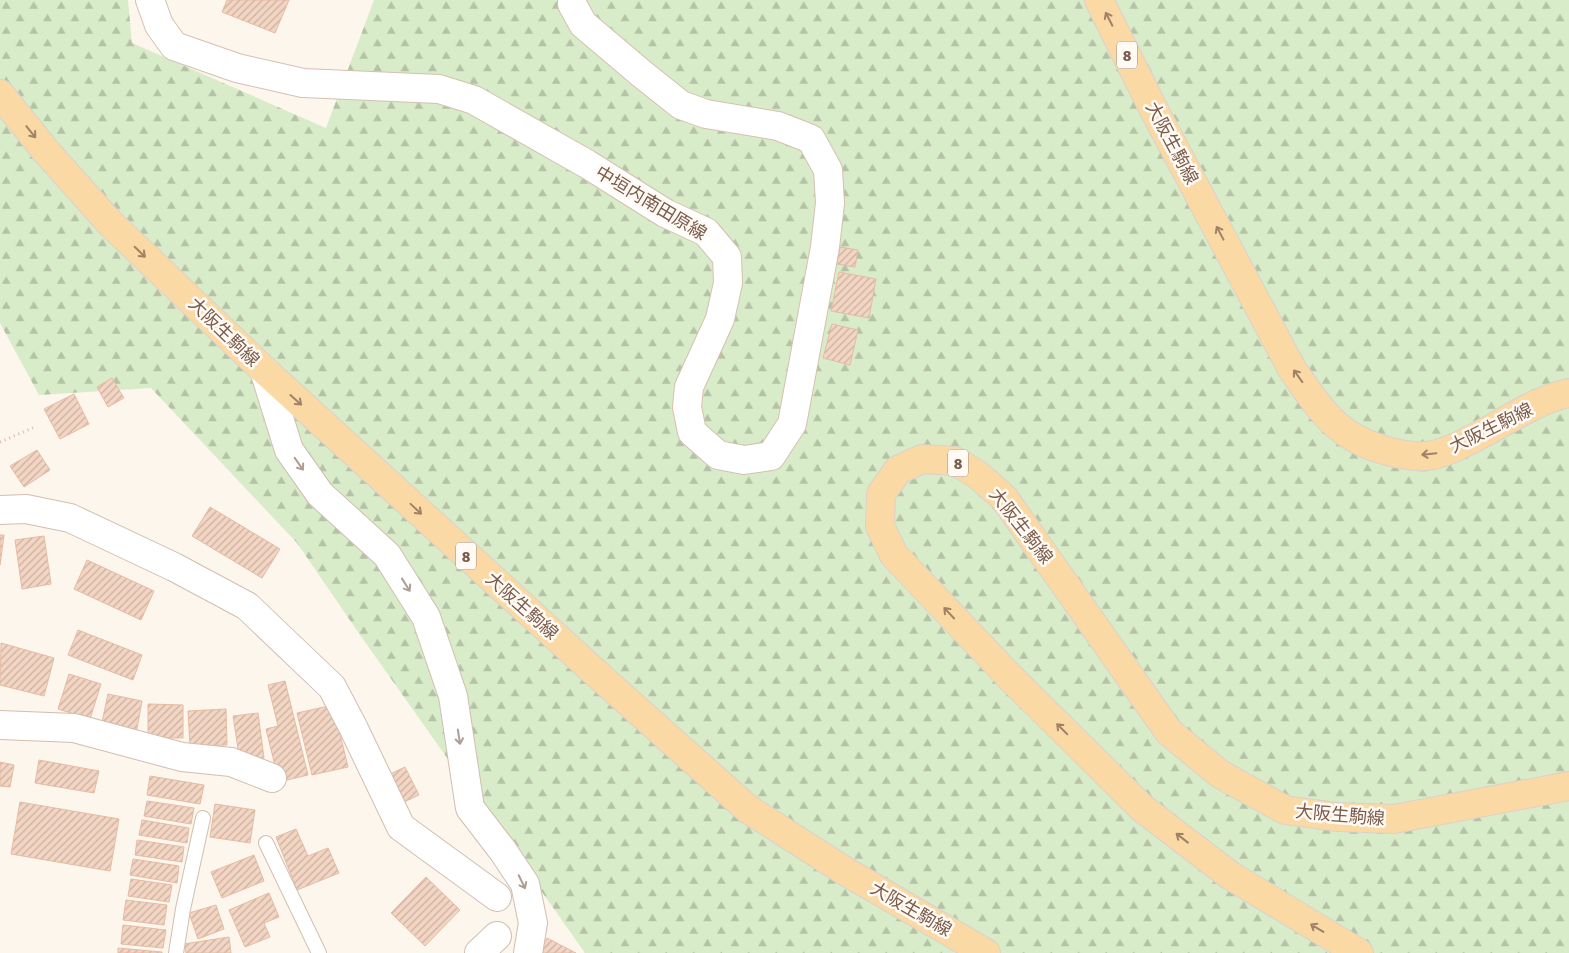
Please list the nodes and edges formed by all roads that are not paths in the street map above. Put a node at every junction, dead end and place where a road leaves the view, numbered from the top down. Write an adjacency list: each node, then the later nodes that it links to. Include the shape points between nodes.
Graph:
1 (150, 0): 2 (street, 中垣内南田原線, via 159,25 174,46 237,68 303,83 439,89 474,100 665,213 706,232 727,257 728,283 720,319 688,387 687,407 692,432 718,455 744,460 771,456 792,424 825,247 830,203 828,170 811,138 778,126 706,114 681,105 584,24)
2 (572, 0)
3 (1099, 0): 6 (main road, 大阪生駒線 / 8, one-way to 3, via 1434,455 1402,455 1362,442 1343,430 1292,370)
4 (0, 94): 5 (main road, 大阪生駒線 / 8, one-way to 5, via 110,223)
5 (264, 370): 16 (street, one-way to 16, via 289,450 320,494 387,555 426,617 452,696 470,808 525,884 533,923); 17 (main road, 大阪生駒線 / 8, one-way to 17, via 748,809 845,871)
6 (1569, 393)
7 (0, 510): 13 (street, via 26,509 70,518 247,606 332,687 401,827)
8 (0, 725): 9 (street, via 74,728 182,757 231,762)
9 (272, 778)
10 (1569, 786): 18 (main road, 大阪生駒線 / 8, one-way to 10, via 1231,876 1142,808 1008,676 894,555 880,526 881,494 898,470 922,459 955,461 978,475 1004,498 1169,732 1220,774 1285,810 1394,820)
11 (203, 818): 14 (lane, via 182,909)
12 (266, 843): 15 (lane)
13 (497, 897)
14 (176, 953)
15 (319, 953)
16 (528, 953)
17 (986, 953)
18 (1359, 953)

